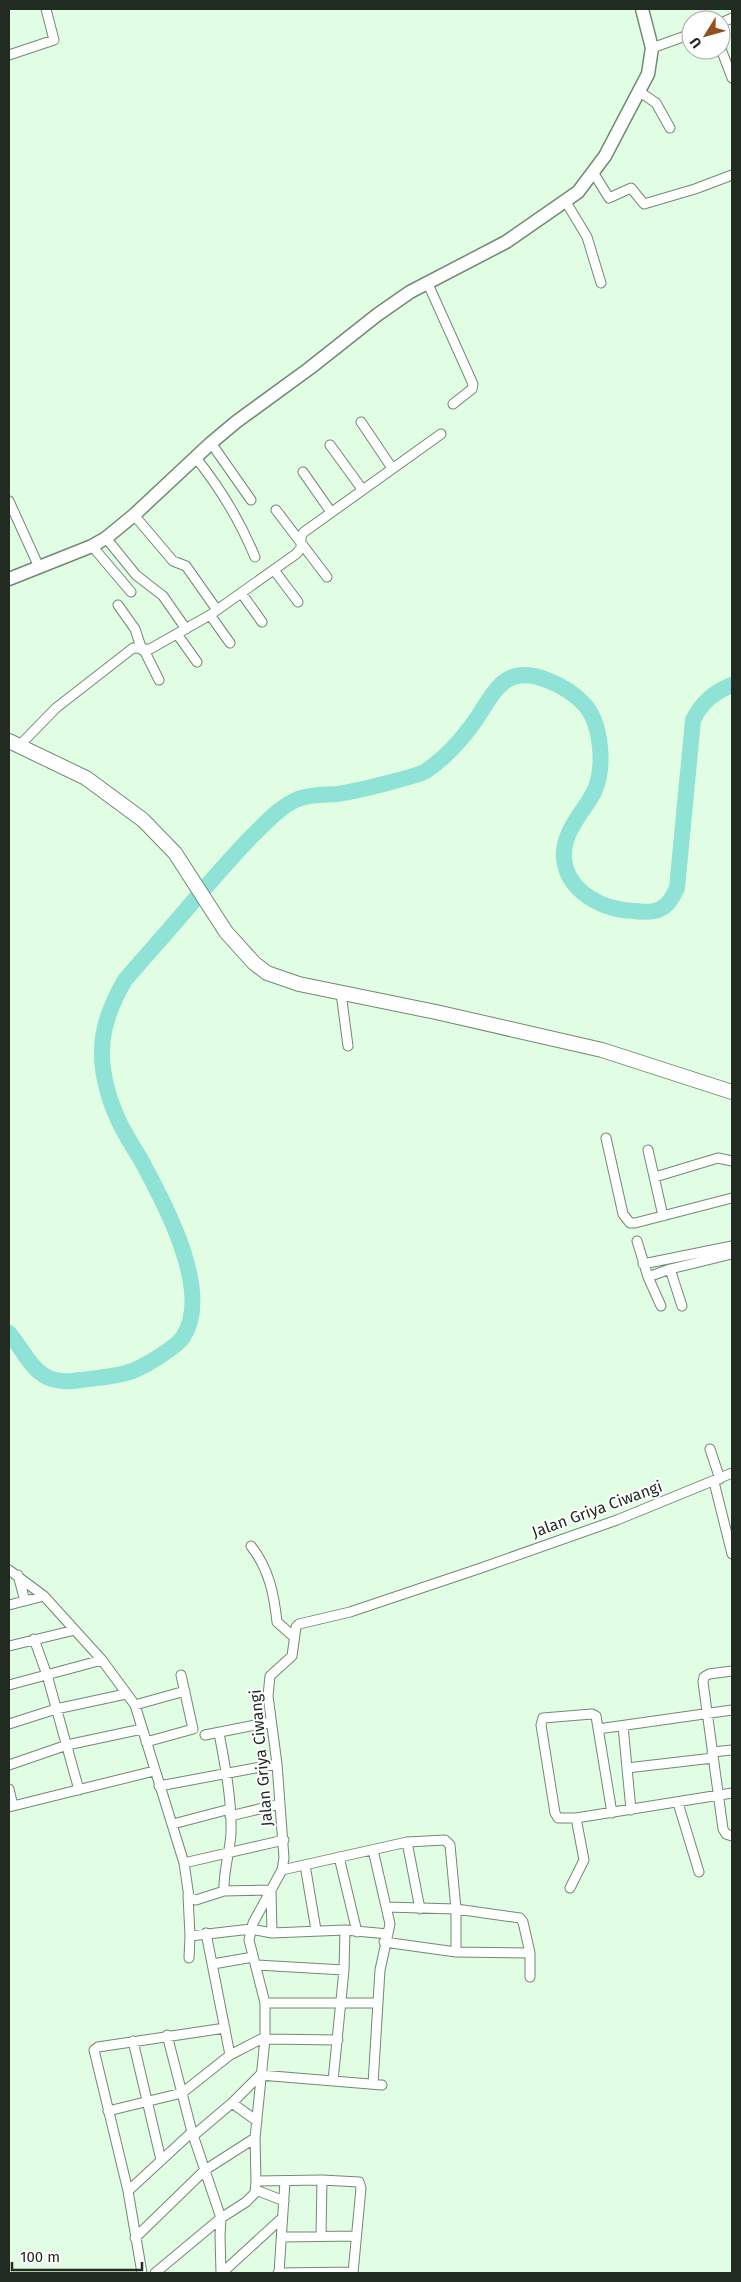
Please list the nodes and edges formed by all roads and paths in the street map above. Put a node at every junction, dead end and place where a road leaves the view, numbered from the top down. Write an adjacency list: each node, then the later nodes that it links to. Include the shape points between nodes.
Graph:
1 (46, 9): 5 (street, via 54,40)
2 (642, 9): 4 (street)
3 (681, 38): 4 (street)
4 (652, 48): 8 (street, via 648,74)
5 (9, 55)
6 (725, 60): 7 (street)
7 (732, 78)
8 (640, 92): 9 (street, via 656,103); 10 (street)
9 (670, 128)
10 (593, 172): 11 (street, via 609,198 630,188 644,204); 12 (street)
11 (732, 175)
12 (566, 202): 13 (street, via 587,237); 14 (street, via 506,242)
13 (601, 283)
14 (428, 284): 15 (street, via 473,384 472,390); 18 (street, via 410,292 377,315)
15 (453, 404)
16 (362, 422): 21 (street)
17 (441, 434): 21 (street)
18 (211, 443): 20 (street); 24 (street)
19 (330, 445): 23 (street)
20 (196, 458): 28 (street); 32 (street, via 216,483)
21 (392, 468): 23 (street)
22 (303, 472): 27 (street)
23 (362, 490): 27 (street)
24 (251, 500)
25 (9, 501): 33 (street)
26 (276, 510): 30 (street)
27 (331, 512): 30 (street, via 303,534)
28 (134, 516): 29 (street); 41 (street, via 173,561 186,566)
29 (106, 538): 31 (street); 43 (street, via 136,575 163,596)
30 (302, 545): 34 (street, via 296,554); 35 (street)
31 (92, 546): 33 (street); 37 (street)
32 (255, 557)
33 (39, 567): 36 (street)
34 (274, 570): 38 (street); 39 (street)
35 (326, 577)
36 (9, 579)
37 (131, 592)
38 (242, 594): 41 (street); 42 (street)
39 (298, 602)
40 (118, 605): 46 (street, via 135,629)
41 (214, 612): 43 (street); 45 (street)
42 (262, 622)
43 (186, 629): 44 (street)
44 (177, 634): 46 (street); 47 (street)
45 (230, 643)
46 (143, 650): 48 (street); 49 (street, via 132,648)
47 (196, 662)
48 (159, 680)
49 (13, 744): 50 (main road, via 86,778 143,820 175,853 226,932 254,963 268,973 299,984)
50 (341, 993): 51 (street); 52 (main road, via 602,1050)
51 (348, 1046)
52 (732, 1092)
53 (606, 1138): 58 (street, via 625,1220 635,1223)
54 (648, 1150): 56 (street)
55 (732, 1162): 56 (street, via 718,1158)
56 (655, 1176): 58 (street)
57 (732, 1198): 58 (street)
58 (663, 1216)
59 (637, 1241): 62 (street)
60 (732, 1246): 62 (street)
61 (732, 1254): 63 (street)
62 (643, 1264): 64 (street)
63 (670, 1269): 64 (street); 66 (street)
64 (648, 1278): 65 (street)
65 (661, 1306)
66 (682, 1306)
67 (710, 1449): 69 (street)
68 (732, 1473): 69 (street, Jalan Griya Ciwangi)
69 (717, 1480): 71 (street); 78 (street, Jalan Griya Ciwangi, via 617,1520 478,1569 350,1612 299,1624)
70 (251, 1546): 78 (street, via 269,1578 277,1622)
71 (732, 1554)
72 (9, 1570): 73 (street)
73 (18, 1575): 74 (street); 75 (street)
74 (44, 1596): 75 (street); 77 (street)
75 (25, 1601): 76 (street)
76 (9, 1605)
77 (75, 1630): 79 (street); 81 (street)
78 (293, 1636): 92 (street, Jalan Griya Ciwangi, via 292,1656 270,1676)
79 (34, 1639): 80 (street); 83 (street)
80 (9, 1646)
81 (102, 1660): 83 (street); 87 (street)
82 (732, 1671): 91 (street, via 704,1677)
83 (47, 1675): 85 (street); 89 (street)
84 (181, 1675): 86 (street)
85 (9, 1685)
86 (185, 1691): 88 (street); 99 (street, via 193,1729)
87 (126, 1694): 88 (street); 89 (street)
88 (135, 1705): 95 (street)
89 (56, 1709): 93 (street); 100 (street)
90 (732, 1710): 91 (street)
91 (708, 1714): 94 (street); 102 (street)
92 (271, 1722): 97 (street); 103 (street, Jalan Griya Ciwangi)
93 (9, 1724)
94 (623, 1726): 96 (street); 105 (street)
95 (142, 1729): 99 (street); 100 (street)
96 (598, 1729): 118 (street); 119 (street, via 596,1716 592,1714 543,1718 540,1723 555,1813 562,1820)
97 (219, 1733): 98 (street); 107 (street)
98 (205, 1735)
99 (146, 1742): 106 (street)
100 (67, 1745): 104 (street); 110 (street)
101 (732, 1750): 102 (street)
102 (713, 1755): 105 (street); 112 (street)
103 (277, 1764): 107 (street); 114 (street, Jalan Griya Ciwangi)
104 (9, 1765)
105 (627, 1768): 116 (street)
106 (154, 1771): 108 (street); 110 (street)
107 (226, 1772): 108 (street); 117 (street)
108 (159, 1786): 120 (street)
109 (9, 1789): 115 (street)
110 (79, 1790): 115 (street)
111 (732, 1793): 112 (street)
112 (718, 1795): 113 (street); 121 (street, via 723,1829)
113 (678, 1803): 116 (street); 130 (street)
114 (280, 1804): 117 (street); 122 (street, Jalan Griya Ciwangi)
115 (11, 1806)
116 (631, 1810): 118 (street)
117 (230, 1813): 120 (street); 125 (street)
118 (612, 1813): 119 (street)
119 (576, 1818): 131 (street, via 584,1860)
120 (173, 1824): 127 (street)
121 (732, 1836)
122 (284, 1840): 125 (street); 129 (street, Jalan Griya Ciwangi)
123 (407, 1842): 124 (street); 136 (street); 137 (street, via 442,1839 448,1842)
124 (373, 1850): 126 (street); 135 (street)
125 (228, 1853): 127 (street); 133 (street)
126 (339, 1857): 128 (street); 141 (street)
127 (184, 1863): 134 (street)
128 (305, 1865): 129 (street); 139 (street)
129 (282, 1870): 132 (street, Jalan Griya Ciwangi)
130 (700, 1872)
131 (570, 1888)
132 (271, 1890): 133 (street); 138 (street, Jalan Griya Ciwangi); 143 (street)
133 (224, 1891): 134 (street, via 196,1900)
134 (188, 1894): 144 (street)
135 (386, 1907): 136 (street); 145 (street, via 390,1924)
136 (420, 1909): 137 (street)
137 (456, 1909): 146 (street); 147 (street, via 520,1918)
138 (250, 1929): 142 (street); 143 (street); 149 (street, via 249,1940)
139 (316, 1930): 140 (street); 143 (street)
140 (344, 1930): 141 (street); 151 (street)
141 (357, 1932): 145 (street)
142 (206, 1933): 144 (street); 150 (street)
143 (272, 1933)
144 (190, 1936): 148 (street)
145 (386, 1938): 146 (street); 155 (street)
146 (456, 1952): 147 (street)
147 (530, 1953): 152 (street)
148 (188, 1958)
149 (255, 1961): 150 (street); 151 (street); 153 (street)
150 (213, 1964): 156 (street)
151 (344, 1970): 154 (street)
152 (530, 1977)
153 (264, 2003): 154 (street); 158 (street)
154 (340, 2003): 155 (street); 159 (street)
155 (377, 2003): 163 (street, via 377,2084)
156 (226, 2028): 157 (street); 161 (street)
157 (167, 2035): 160 (street); 164 (street)
158 (265, 2038): 159 (street); 161 (street); 162 (street)
159 (338, 2040): 163 (street)
160 (133, 2041): 165 (street); 167 (street, via 95,2049)
161 (230, 2055): 164 (street)
162 (260, 2075): 163 (street); 166 (street); 168 (street)
163 (333, 2081)
164 (182, 2093): 165 (street); 169 (street)
165 (146, 2101): 167 (street); 171 (street)
166 (232, 2103): 168 (street); 169 (street)
167 (108, 2111): 176 (street)
168 (257, 2121): 170 (street)
169 (193, 2134): 171 (street); 172 (street)
170 (256, 2138): 172 (street); 175 (street)
171 (160, 2160): 176 (street)
172 (205, 2170): 178 (street); 183 (street)
173 (322, 2180): 174 (street); 180 (street); 181 (street, via 353,2180 361,2184)
174 (285, 2181): 175 (street); 177 (street)
175 (256, 2186): 177 (street); 178 (street, via 246,2202)
176 (128, 2191): 183 (street)
177 (284, 2201): 179 (street)
178 (221, 2218): 184 (street); 186 (street)
179 (282, 2218): 182 (street); 184 (street)
180 (322, 2236): 181 (street); 182 (street)
181 (356, 2236): 188 (street)
182 (282, 2237): 187 (street)
183 (135, 2238): 185 (street)
184 (220, 2272)
185 (142, 2273)
186 (155, 2273)
187 (279, 2273): 188 (street)
188 (353, 2273)

